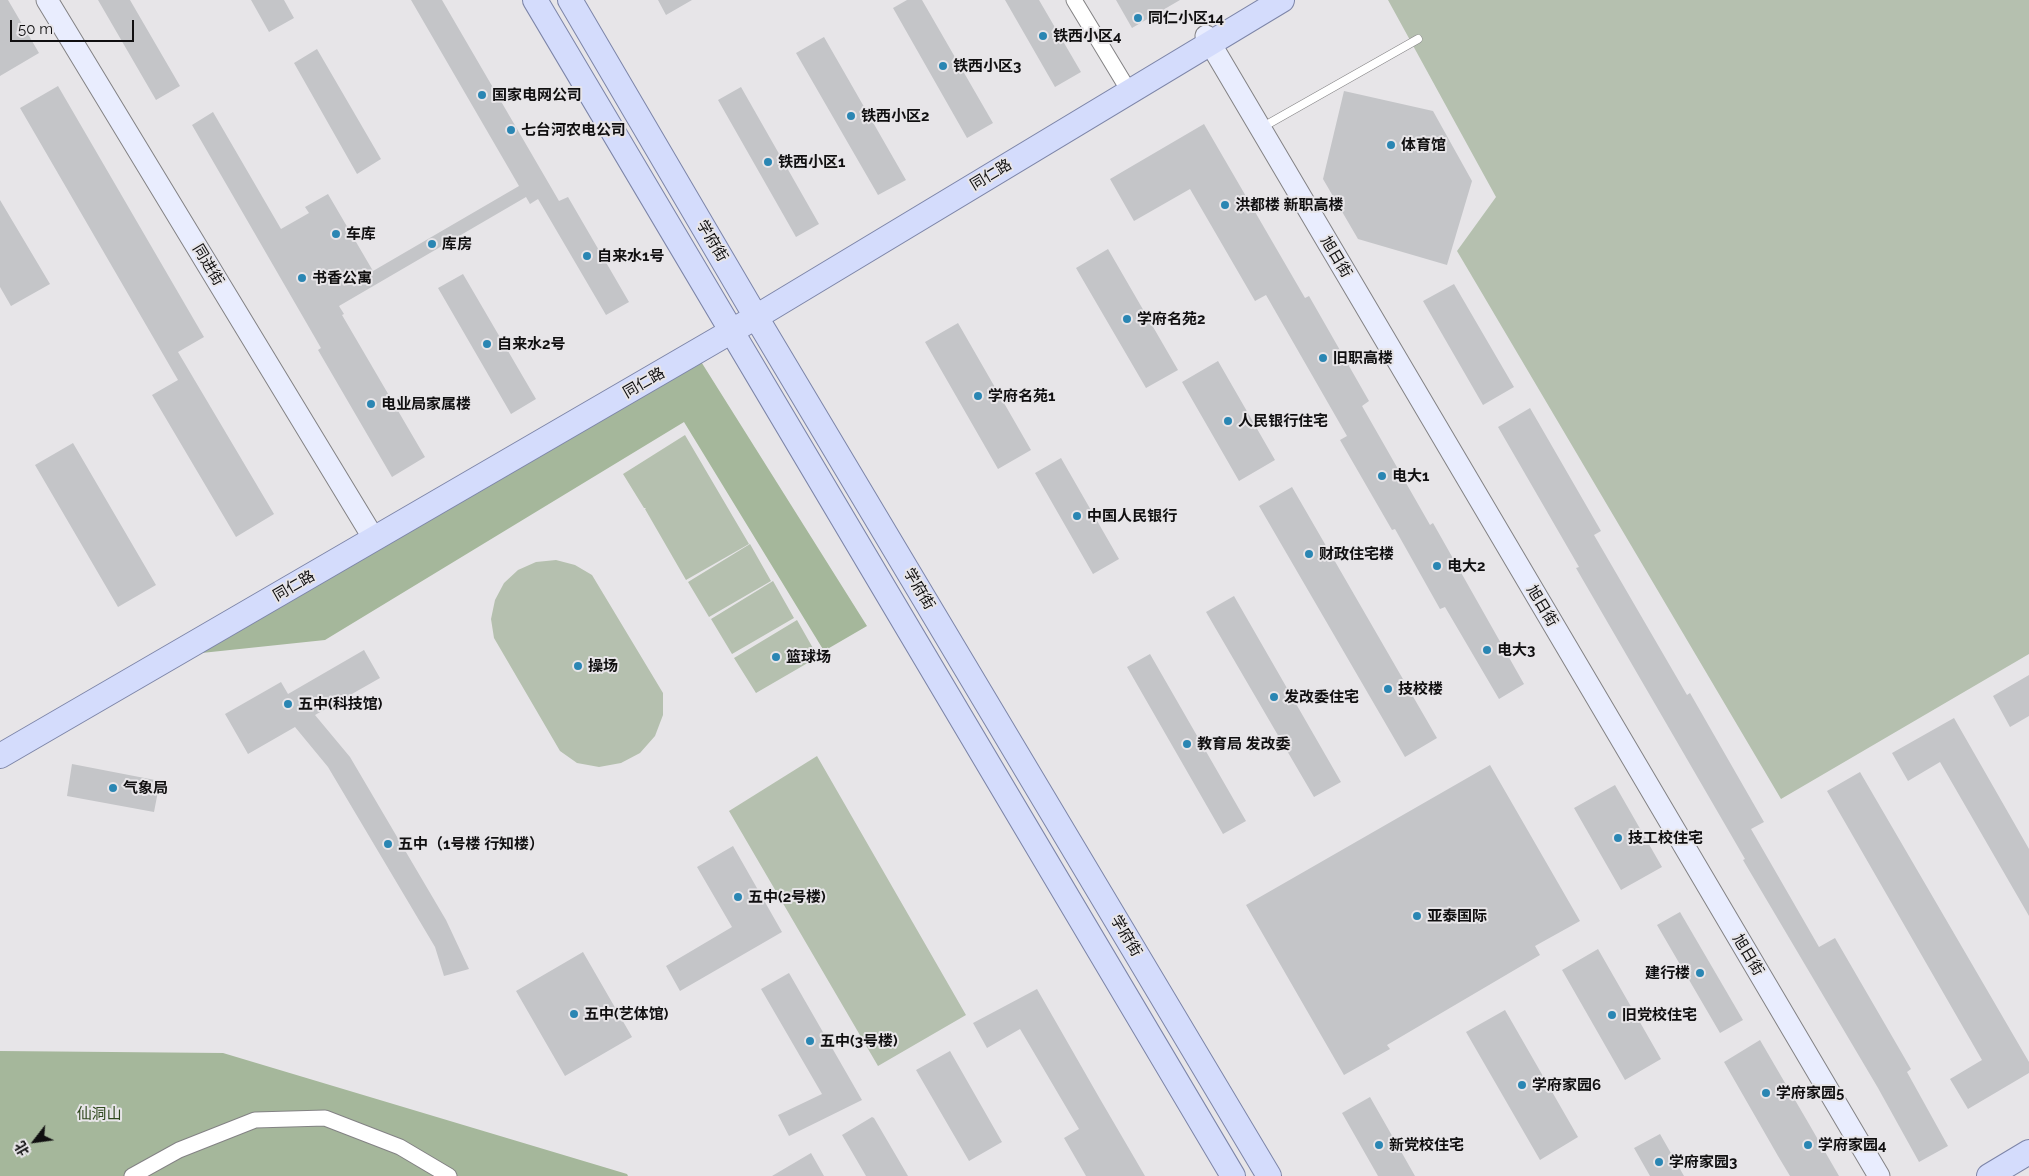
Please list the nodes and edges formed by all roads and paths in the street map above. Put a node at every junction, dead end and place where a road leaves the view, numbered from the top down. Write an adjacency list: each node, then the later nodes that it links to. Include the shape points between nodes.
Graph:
1 (48, 0): 13 (main road, 同进街)
2 (535, 0): 12 (main road, 学府街)
3 (570, 0): 11 (main road, 学府街)
4 (1074, 0): 9 (street)
5 (1266, 0): 8 (main road, 同仁路)
6 (1282, 0): 8 (main road, 同仁路)
7 (1418, 39): 10 (lane)
8 (1208, 40): 9 (main road, 同仁路); 10 (main road, 旭日街)
9 (1126, 88): 11 (main road, 同仁路)
10 (1260, 128): 21 (main road, 旭日街)
11 (754, 312): 12 (main road, 同仁路); 20 (main road, 学府街)
12 (729, 326): 13 (main road, 同仁路); 15 (main road, 同仁路); 19 (main road, 学府街)
13 (368, 529): 14 (main road, 同仁路)
14 (0, 744)
15 (0, 756)
16 (2029, 1152): 22 (main road)
17 (132, 1176): 18 (street, via 179,1150 254,1120 325,1118 400,1146)
18 (449, 1176)
19 (1233, 1176)
20 (1269, 1176)
21 (1879, 1176)
22 (1989, 1176)

